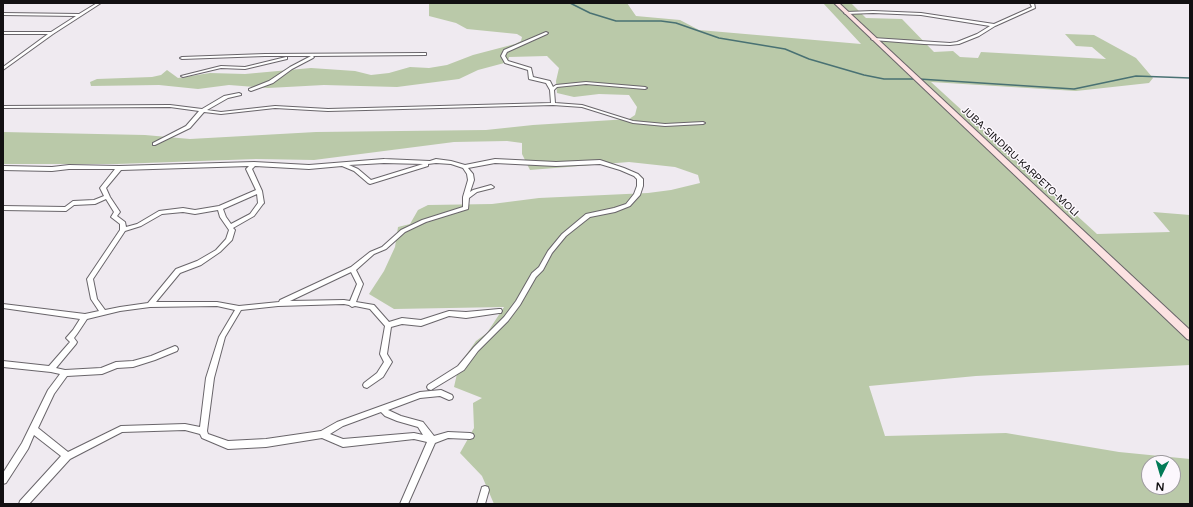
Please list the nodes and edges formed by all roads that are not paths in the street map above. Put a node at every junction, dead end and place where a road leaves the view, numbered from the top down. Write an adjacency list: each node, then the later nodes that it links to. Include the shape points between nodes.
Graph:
1 (99, 3): 6 (street)
2 (836, 3): 4 (main road, JUBA-SINDIRU-KARPETO-MOLI)
3 (1032, 3): 7 (street, via 1034,7)
4 (846, 13): 7 (street, via 921,14); 11 (main road, JUBA-SINDIRU-KARPETO-MOLI)
5 (3, 14): 6 (street)
6 (78, 15): 9 (street)
7 (994, 25): 11 (street, via 958,43 950,44)
8 (3, 33): 9 (street)
9 (52, 33): 16 (street)
10 (546, 33): 20 (street, via 505,50 503,56 506,62 530,68 531,78 548,82)
11 (873, 39): 51 (main road, JUBA-SINDIRU-KARPETO-MOLI)
12 (425, 54): 13 (street)
13 (316, 55): 14 (street); 19 (street, via 271,82)
14 (294, 56): 15 (street); 17 (street, via 245,68 221,67)
15 (182, 58)
16 (3, 68)
17 (183, 76)
18 (645, 88): 20 (street, via 586,83 556,86)
19 (251, 90)
20 (552, 90): 22 (street)
21 (239, 94): 24 (street, via 226,97)
22 (553, 104): 24 (street, via 328,110 275,107 221,113); 25 (street, via 582,106 634,122 665,125)
23 (3, 107): 24 (street, via 170,106)
24 (203, 110): 26 (street, via 188,127)
25 (703, 123)
26 (155, 144)
27 (341, 163): 28 (street); 28 (street, via 356,170 370,182); 29 (street, via 309,167)
28 (430, 163): 30 (street, via 436,161)
29 (254, 164): 32 (street); 34 (street, via 249,168)
30 (465, 167): 36 (street, via 470,174); 57 (street, via 495,161 556,164 600,162 636,175 640,179 640,186 637,195 628,205 588,215 564,235 506,319 461,368)
31 (3, 168): 32 (street)
32 (119, 168): 35 (street, via 103,188)
33 (491, 187): 36 (street, via 475,191)
34 (259, 191): 38 (street); 39 (street, via 261,203 252,215)
35 (107, 197): 37 (street, via 95,202 73,203 66,209); 40 (street, via 117,212 114,217 123,223)
36 (466, 197): 41 (street, via 466,208 424,221 403,231 384,248 372,253)
37 (3, 208)
38 (220, 208): 39 (street); 40 (street, via 195,212 161,212 139,225)
39 (230, 227): 44 (street, via 232,230 229,240 199,263 178,271)
40 (123, 230): 48 (street, via 90,280 94,299)
41 (353, 269): 42 (street); 43 (street, via 360,284)
42 (278, 304): 43 (street); 46 (street)
43 (352, 304): 50 (street, via 372,307)
44 (150, 305): 46 (street, via 217,304); 48 (street)
45 (3, 306): 49 (street)
46 (239, 308): 61 (street, via 222,337 210,378)
47 (499, 311): 50 (street, via 466,315 449,314 421,323 402,321)
48 (103, 312): 49 (street)
49 (85, 317): 54 (street, via 69,338 74,342)
50 (388, 324): 56 (street, via 383,354 388,362 380,375)
51 (1190, 336)
52 (175, 349): 55 (street, via 153,358 133,364 116,365 102,371)
53 (3, 364): 54 (street)
54 (51, 369): 55 (street)
55 (65, 372): 60 (street, via 51,392)
56 (367, 385)
57 (431, 387)
58 (449, 397): 59 (street, via 441,393 420,394)
59 (382, 409): 62 (street, via 340,424); 64 (street, via 400,419 420,424)
60 (33, 429): 65 (street); 66 (street)
61 (203, 431): 62 (street, via 205,436 228,445 266,443); 65 (street, via 184,427 120,429)
62 (322, 434): 64 (street, via 343,442 414,436)
63 (470, 436): 64 (street, via 448,435)
64 (432, 440): 69 (street)
65 (67, 456): 68 (street)
66 (3, 480)
67 (485, 490): 70 (street)
68 (23, 504)
69 (404, 504)
70 (481, 504)

